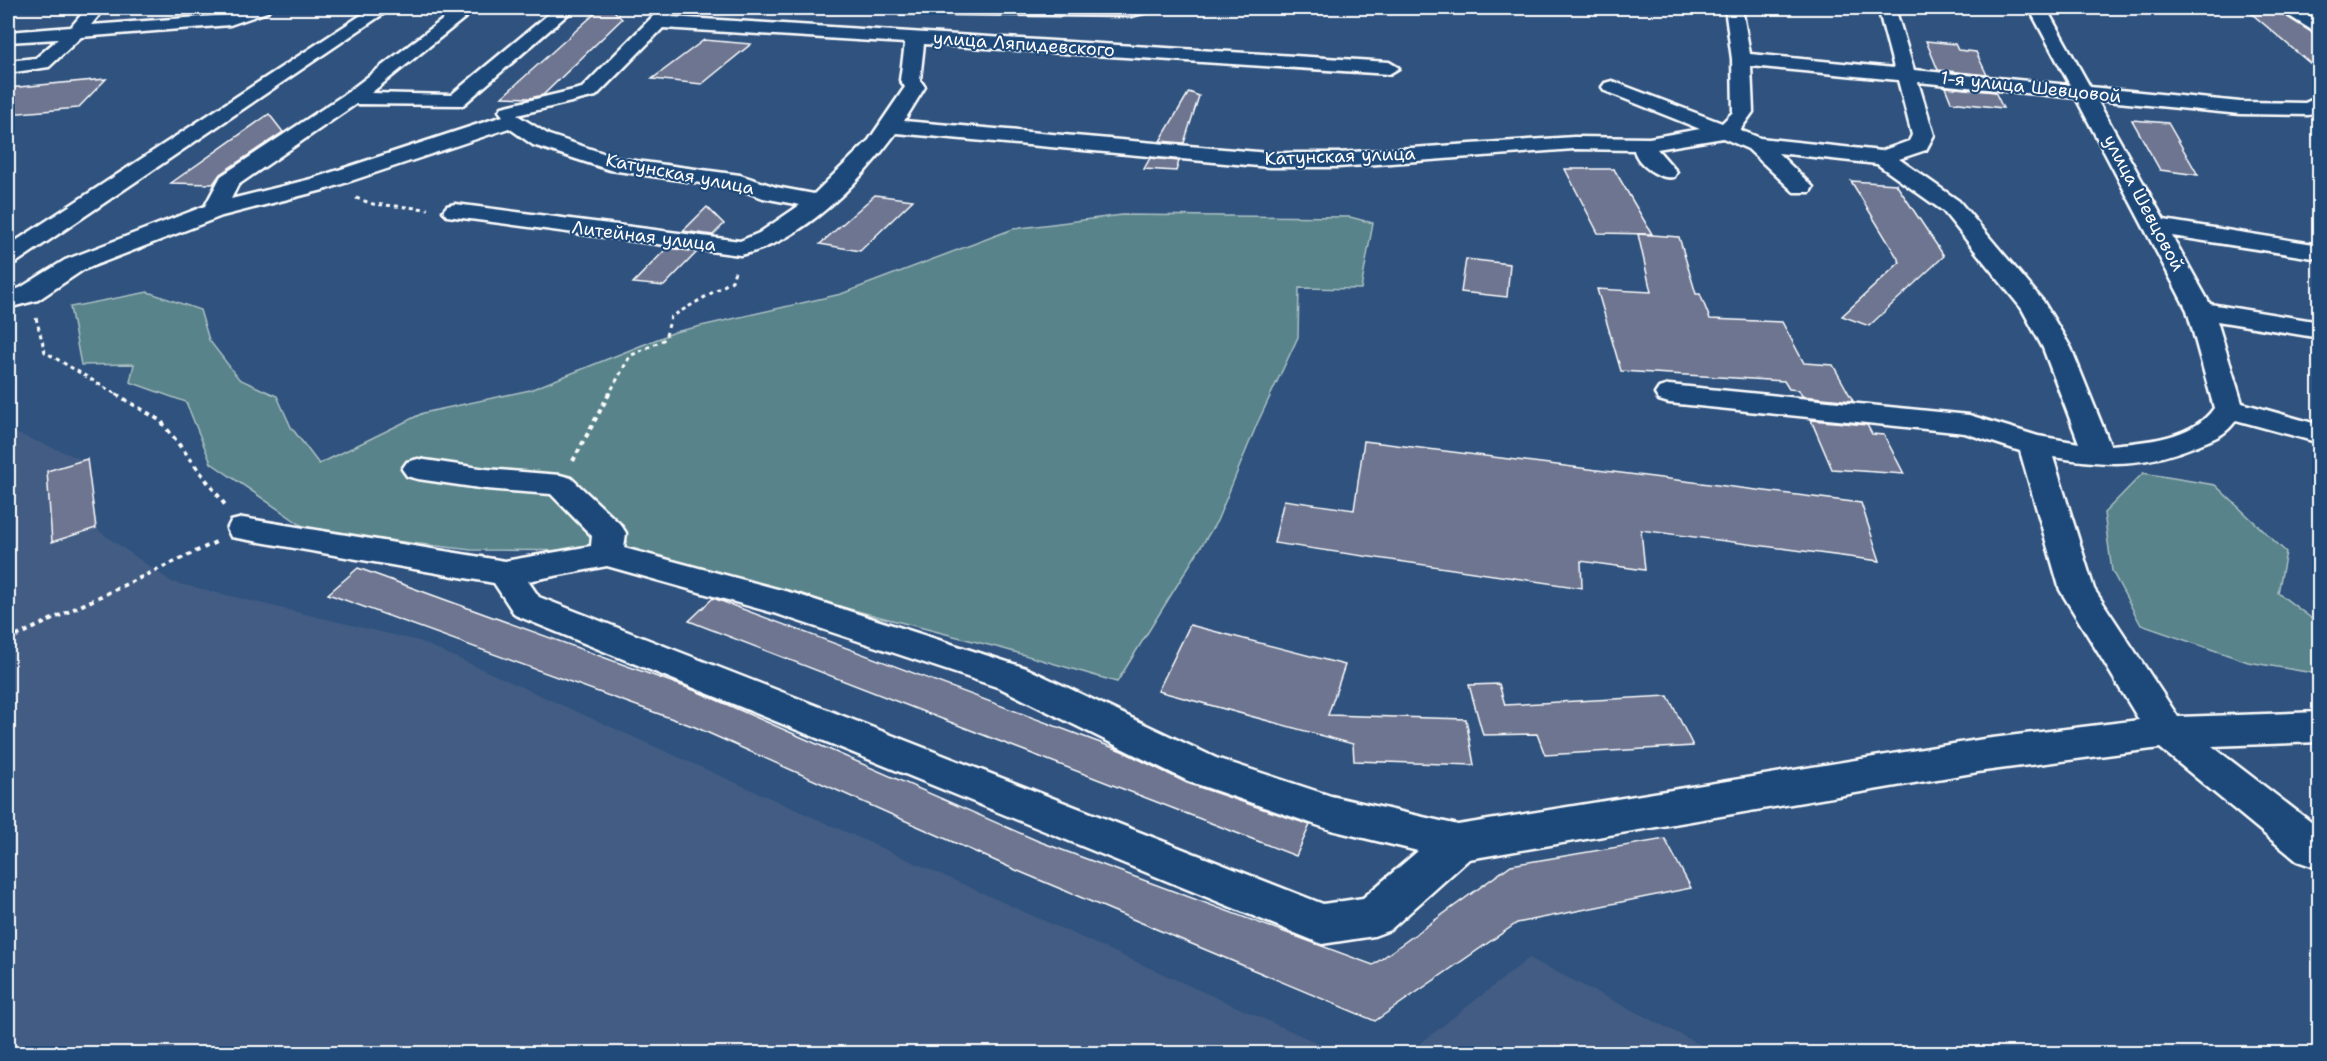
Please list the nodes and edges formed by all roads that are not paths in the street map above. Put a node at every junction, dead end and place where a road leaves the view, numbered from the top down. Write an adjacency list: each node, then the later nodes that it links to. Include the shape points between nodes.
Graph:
1 (96, 8): 15 (street)
2 (261, 8): 15 (street, via 230,20)
3 (383, 8): 40 (street)
4 (468, 8): 24 (street)
5 (566, 8): 25 (street)
6 (899, 8): 7 (street)
7 (1142, 8)
8 (1733, 8): 18 (street)
9 (2038, 8): 23 (street, улица Шевцовой)
10 (2285, 8): 14 (street)
11 (749, 9): 12 (street)
12 (666, 13): 16 (street, улица Ляпидевского); 27 (street, via 588,92)
13 (1890, 16): 21 (street)
14 (2316, 26)
15 (76, 32): 17 (street); 19 (street, via 42,63)
16 (912, 36): 20 (street, улица Ляпидевского); 28 (street, Литейная улица, via 915,45 910,80 915,87)
17 (8, 37)
18 (1741, 59): 21 (street, 1-я улица Шевцовой); 29 (street, via 1743,112)
19 (8, 67)
20 (1389, 68)
21 (1908, 75): 23 (street, 1-я улица Шевцовой); 32 (street, via 1923,135 1918,145)
22 (1612, 87): 29 (street)
23 (2086, 93): 26 (street, 1-я улица Шевцовой, via 2241,108); 38 (street, улица Шевцовой)
24 (352, 98): 25 (street); 36 (street, via 229,181)
25 (456, 101): 27 (street)
26 (2316, 110)
27 (510, 115): 35 (street, Катунская улица, via 541,140 618,165 740,182 771,193); 36 (street, via 319,184)
28 (893, 126): 30 (street, Катунская улица, via 1269,160 1338,160 1574,143); 35 (street, Литейная улица, via 851,175)
29 (1723, 132): 30 (street, Катунская улица); 31 (street)
30 (1648, 144): 33 (street, via 1644,152)
31 (1756, 144): 32 (street); 34 (street)
32 (1883, 158): 48 (street, via 1951,206 2034,307 2057,348)
33 (1666, 172)
34 (1802, 187)
35 (820, 202): 37 (street, Литейная улица, via 757,246 740,248)
36 (214, 210): 41 (street, via 74,265)
37 (455, 211)
38 (2155, 226): 39 (street); 42 (street, улица Шевцовой)
39 (2319, 252)
40 (8, 257)
41 (18, 297)
42 (2200, 310): 43 (street); 45 (street, улица Шевцовой)
43 (2319, 330)
44 (1669, 394): 47 (street, via 1969,424)
45 (2229, 408): 46 (street); 48 (street, via 2216,427 2157,451)
46 (2319, 434)
47 (2034, 446): 48 (street); 54 (street, via 2077,590)
48 (2099, 454)
49 (418, 469): 51 (street, via 560,485 609,533)
50 (243, 529): 52 (street)
51 (607, 555): 52 (street); 55 (street, via 784,603 1013,678 1202,770 1331,813)
52 (505, 573): 55 (street, via 527,606 1322,924 1374,916)
53 (2319, 727): 54 (street)
54 (2167, 732): 55 (street, via 1984,755); 56 (street)
55 (1458, 843)
56 (2319, 851)

